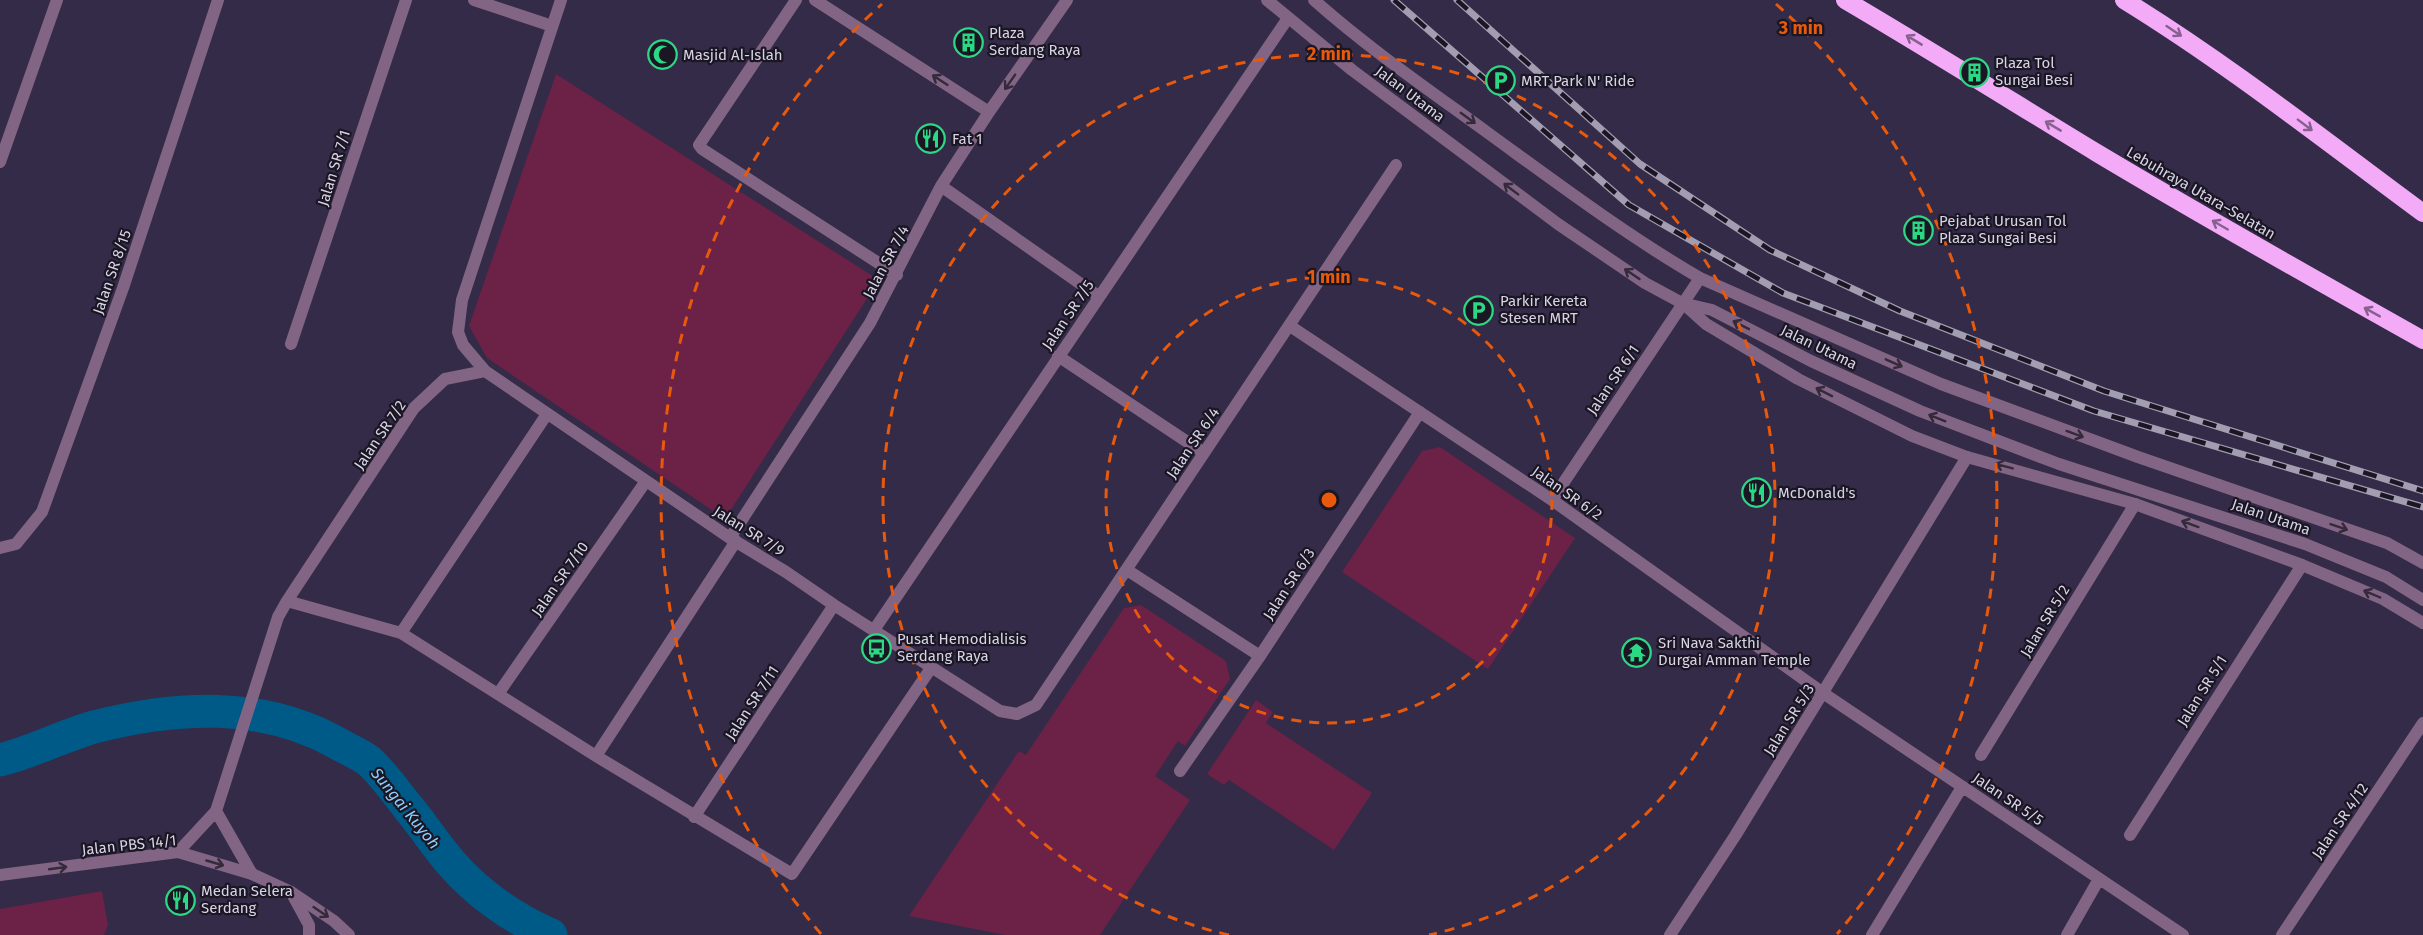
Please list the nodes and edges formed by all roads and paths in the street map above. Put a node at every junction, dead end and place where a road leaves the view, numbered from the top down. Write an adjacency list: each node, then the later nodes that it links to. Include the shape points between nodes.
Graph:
1 (57, 0): 16 (street)
2 (218, 0): 37 (street, Jalan SR 8/15, via 123,288 42,512 16,544)
3 (406, 0): 26 (street, Jalan SR 7/1)
4 (474, 0): 14 (street)
5 (561, 0): 14 (street)
6 (796, 0): 20 (street, via 699,142 702,149)
7 (815, 0): 15 (street, one-way to 7)
8 (1067, 0): 15 (street, Jalan SR 7/4, one-way to 15)
9 (1267, 0): 13 (street, Jalan Utama)
10 (1314, 0): 21 (street, Jalan Utama, one-way to 21, via 1587,205)
11 (1845, 0): 25 (highway, Lebuhraya Utara–Selatan, one-way to 11, via 2128,171)
12 (2124, 0): 19 (highway, one-way to 19, via 2169,27)
13 (1288, 18): 22 (street, Jalan SR 7/5); 23 (street, Jalan Utama, one-way to 13, via 1558,224)
14 (552, 26): 28 (street, via 462,300 458,332 463,345)
15 (990, 112): 18 (street, Jalan SR 7/4)
16 (1, 155)
17 (1396, 165): 24 (street, Jalan SR 6/4)
18 (941, 186): 20 (street, Jalan SR 7/4); 22 (street)
19 (2423, 213)
20 (897, 275): 36 (street, Jalan SR 7/4)
21 (1700, 278): 23 (street, Jalan SR 6/1); 38 (street, Jalan Utama, one-way to 38, via 1941,384 2387,543)
22 (1098, 296): 27 (street, Jalan SR 7/5)
23 (1683, 303): 32 (street, one-way to 23, via 1912,436 1798,380 1706,324); 34 (street, Jalan SR 6/1); 41 (street, Jalan Utama, one-way to 23, via 2386,577 2305,544 2059,464 1940,419 1712,310)
24 (1290, 326): 29 (street, Jalan SR 6/2); 31 (street, Jalan SR 6/4)
25 (2423, 340)
26 (291, 344)
27 (1058, 356): 31 (street); 45 (street, Jalan SR 7/5)
28 (485, 371): 30 (street, Jalan SR 7/9); 42 (street, Jalan SR 7/2, via 445,380 414,408)
29 (1420, 412): 34 (street, Jalan SR 6/2); 47 (street, Jalan SR 6/3)
30 (547, 414): 33 (street, Jalan SR 7/9); 46 (street)
31 (1204, 453): 40 (street, Jalan SR 6/4)
32 (1967, 457): 35 (street, one-way to 32); 49 (street, Jalan SR 5/3)
33 (646, 481): 36 (street, Jalan SR 7/9); 50 (street, Jalan SR 7/10)
34 (1552, 500): 49 (street, Jalan SR 6/2)
35 (2135, 504): 39 (street, one-way to 35); 53 (street, Jalan SR 5/2)
36 (733, 539): 43 (street, Jalan SR 7/9); 54 (street, Jalan SR 7/4)
37 (0, 548)
38 (2423, 563)
39 (2302, 565): 44 (street, one-way to 39, via 2383,599); 59 (street, Jalan SR 5/1)
40 (1127, 570): 47 (street); 51 (street, Jalan SR 6/4, via 1035,705 1017,714)
41 (2423, 600)
42 (287, 601): 46 (street); 57 (street, Jalan SR 7/2, via 278,617)
43 (834, 605): 45 (street, Jalan SR 7/9); 58 (street, Jalan SR 7/11)
44 (2423, 622)
45 (874, 630): 48 (street, Jalan SR 7/9)
46 (401, 633): 50 (street)
47 (1260, 656): 55 (street, Jalan SR 6/3)
48 (931, 668): 51 (street, Jalan SR 7/9); 58 (street, via 792,874)
49 (1823, 693): 56 (street, Jalan SR 5/5); 68 (street, Jalan SR 5/3)
50 (498, 694): 54 (street)
51 (1000, 711)
52 (2423, 723): 71 (street, Jalan SR 4/12)
53 (1981, 755)
54 (596, 756): 58 (street)
55 (1180, 771)
56 (1962, 787): 63 (street, Jalan SR 5/5); 69 (street)
57 (216, 811): 60 (street, Jalan SR 7/2); 61 (street)
58 (694, 817)
59 (2130, 835)
60 (178, 852): 61 (street, Jalan PBS 14/1, one-way to 61); 62 (street, Jalan PBS 14/1, one-way to 60)
61 (252, 874): 64 (street, Jalan PBS 14/1)
62 (0, 875)
63 (2099, 879): 65 (street, Jalan SR 5/5); 70 (street)
64 (291, 892): 66 (street, via 309,925); 67 (street, Jalan PBS 14/1, one-way to 67)
65 (2179, 933)
66 (309, 935)
67 (349, 935)
68 (1670, 935)
69 (1872, 935)
70 (2067, 935)
71 (2282, 935)

